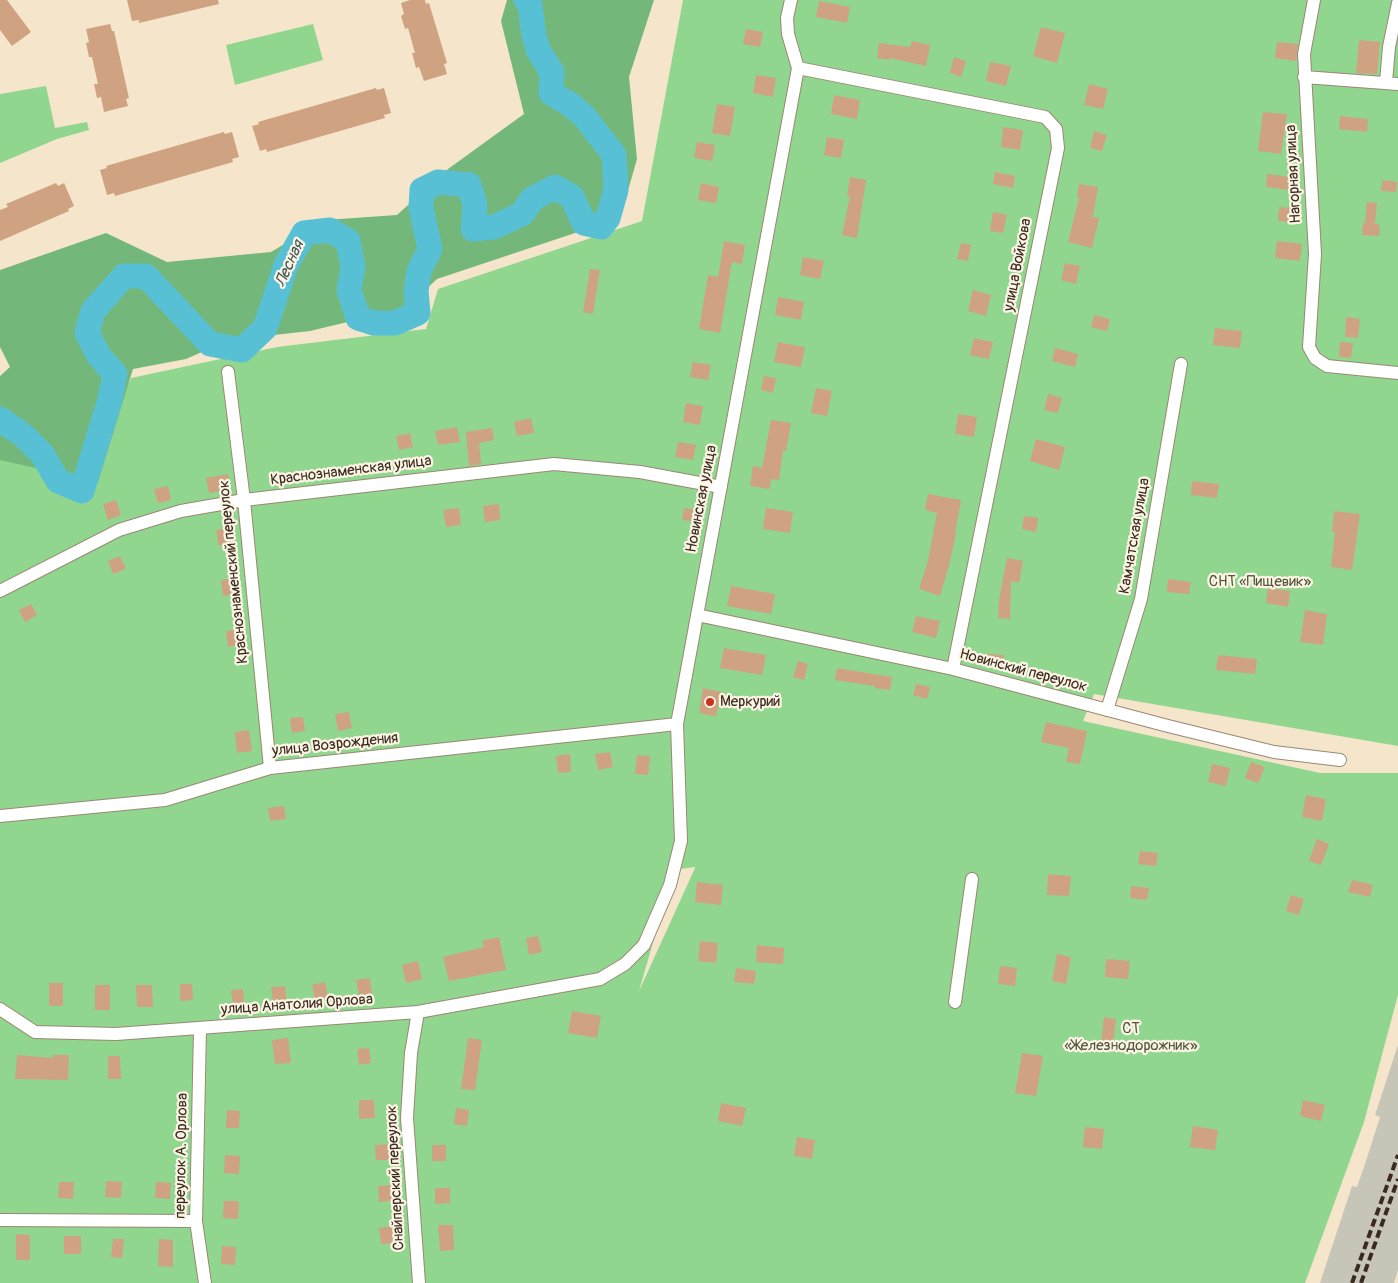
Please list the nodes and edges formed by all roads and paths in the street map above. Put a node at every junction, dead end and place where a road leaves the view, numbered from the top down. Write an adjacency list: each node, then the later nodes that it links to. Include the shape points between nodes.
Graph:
1 (791, 0): 4 (street, Новинская улица, via 788,34)
2 (1314, 0): 5 (street, Нагорная улица, via 1304,54)
3 (1398, 3): 6 (street, via 1389,47)
4 (798, 68): 10 (street, Новинская улица); 14 (street, улица Войкова, via 1045,117 1056,130 1058,148)
5 (1304, 77): 6 (street); 9 (street, Нагорная улица, via 1314,254 1309,347 1315,358 1327,366)
6 (1392, 83)
7 (1181, 364): 15 (street, Камчатская улица, via 1141,599)
8 (228, 372): 11 (street, Краснознаменский переулок)
9 (1398, 374)
10 (721, 488): 11 (street, Краснознаменская улица, via 640,472 554,464); 13 (street, Новинская улица)
11 (244, 500): 12 (street, Краснознаменская улица, via 181,511 118,530); 18 (street, Краснознаменский переулок)
12 (0, 591)
13 (697, 615): 14 (street, Новинский переулок); 16 (street, Новинская улица)
14 (953, 669): 15 (street, Новинский переулок)
15 (1107, 710): 17 (street, Новинский переулок, via 1274,752)
16 (677, 724): 18 (street, улица Возрождения); 21 (street, Новинская улица, via 681,841 670,885 644,945 625,964)
17 (1340, 760)
18 (270, 768): 19 (street, улица Возрождения, via 165,800)
19 (0, 816)
20 (972, 879): 22 (street)
21 (600, 979): 24 (street, улица Анатолия Орлова)
22 (955, 1002)
23 (0, 1009): 25 (street, улица Анатолия Орлова, via 35,1032 116,1034)
24 (418, 1012): 25 (street, улица Анатолия Орлова); 29 (street, Снайперский переулок, via 411,1053 407,1118)
25 (200, 1029): 27 (street, переулок А. Орлова)
26 (0, 1220): 27 (street)
27 (196, 1221): 28 (street, переулок А. Орлова)
28 (205, 1283)
29 (419, 1283)

